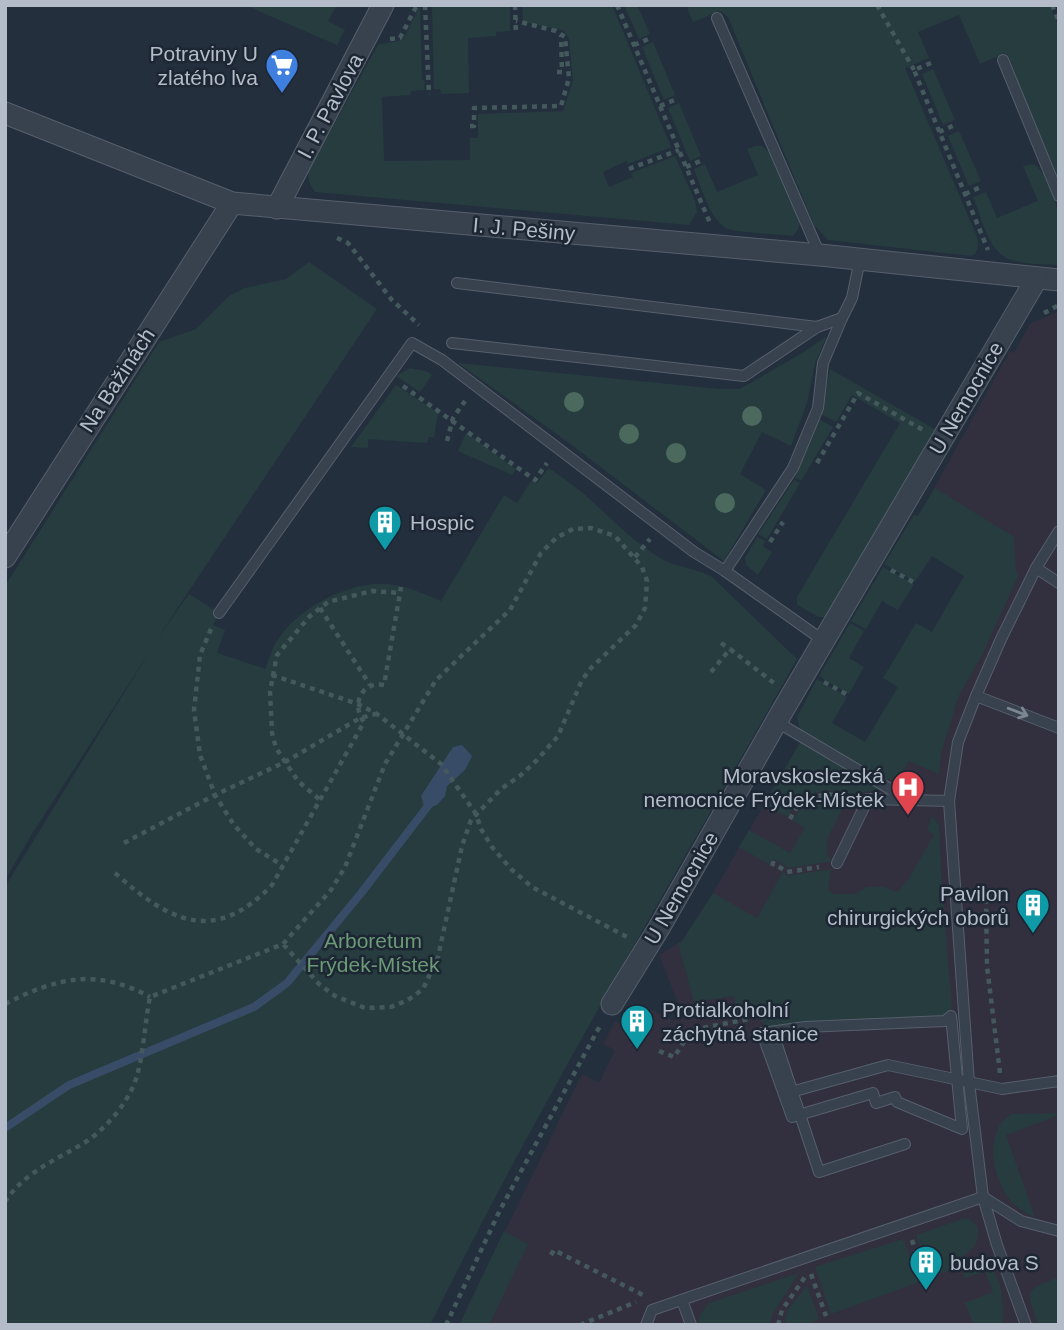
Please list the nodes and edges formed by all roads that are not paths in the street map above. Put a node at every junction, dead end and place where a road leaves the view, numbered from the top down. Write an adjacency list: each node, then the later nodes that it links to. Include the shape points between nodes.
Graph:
1 (383, 5): 7 (street, I. P. Pavlova)
2 (717, 18): 8 (lane)
3 (1003, 60): 5 (lane)
4 (5, 113): 6 (street, I. J. Pešiny)
5 (1059, 196)
6 (232, 204): 7 (street, I. J. Pešiny); 17 (street, Na Bažinách)
7 (277, 208): 8 (street, I. J. Pešiny)
8 (820, 255): 9 (street, I. J. Pešiny)
9 (860, 259): 10 (street, I. J. Pešiny); 13 (lane, via 852,298)
10 (1037, 278): 11 (street, I. J. Pešiny); 22 (street, U Nemocnice)
11 (1059, 280)
12 (457, 283): 14 (lane)
13 (842, 318): 14 (lane); 19 (lane, via 823,363 818,408 793,468)
14 (817, 327): 15 (lane, via 744,376)
15 (452, 343)
16 (1059, 531): 18 (lane)
17 (5, 557)
18 (1036, 568): 20 (lane); 23 (lane)
19 (724, 572): 21 (lane, via 442,360 412,344); 22 (lane)
20 (1059, 583)
21 (219, 613)
22 (824, 640): 24 (street, U Nemocnice)
23 (976, 696): 25 (lane, one-way to 25); 27 (lane, via 958,743)
24 (777, 722): 26 (lane); 29 (street, U Nemocnice)
25 (1059, 728)
26 (908, 799): 27 (lane); 28 (lane, via 868,799)
27 (949, 801): 33 (lane)
28 (837, 863)
29 (612, 1004)
30 (771, 1032): 31 (lane, via 945,1021 951,1016); 34 (lane); 35 (lane, via 761,1033 792,1117)
31 (956, 1077): 33 (lane); 34 (lane, via 888,1065); 35 (lane, via 962,1129 897,1102 895,1097 876,1103 873,1093)
32 (1059, 1081): 33 (lane, via 1002,1089)
33 (970, 1083): 37 (lane)
34 (791, 1092): 35 (lane)
35 (798, 1115): 36 (lane, via 819,1172)
36 (905, 1144)
37 (983, 1197): 38 (lane, via 1021,1221); 39 (lane); 42 (lane)
38 (1059, 1231)
39 (682, 1300): 40 (lane, via 652,1310); 41 (lane)
40 (646, 1325)
41 (691, 1325)
42 (1026, 1325)

